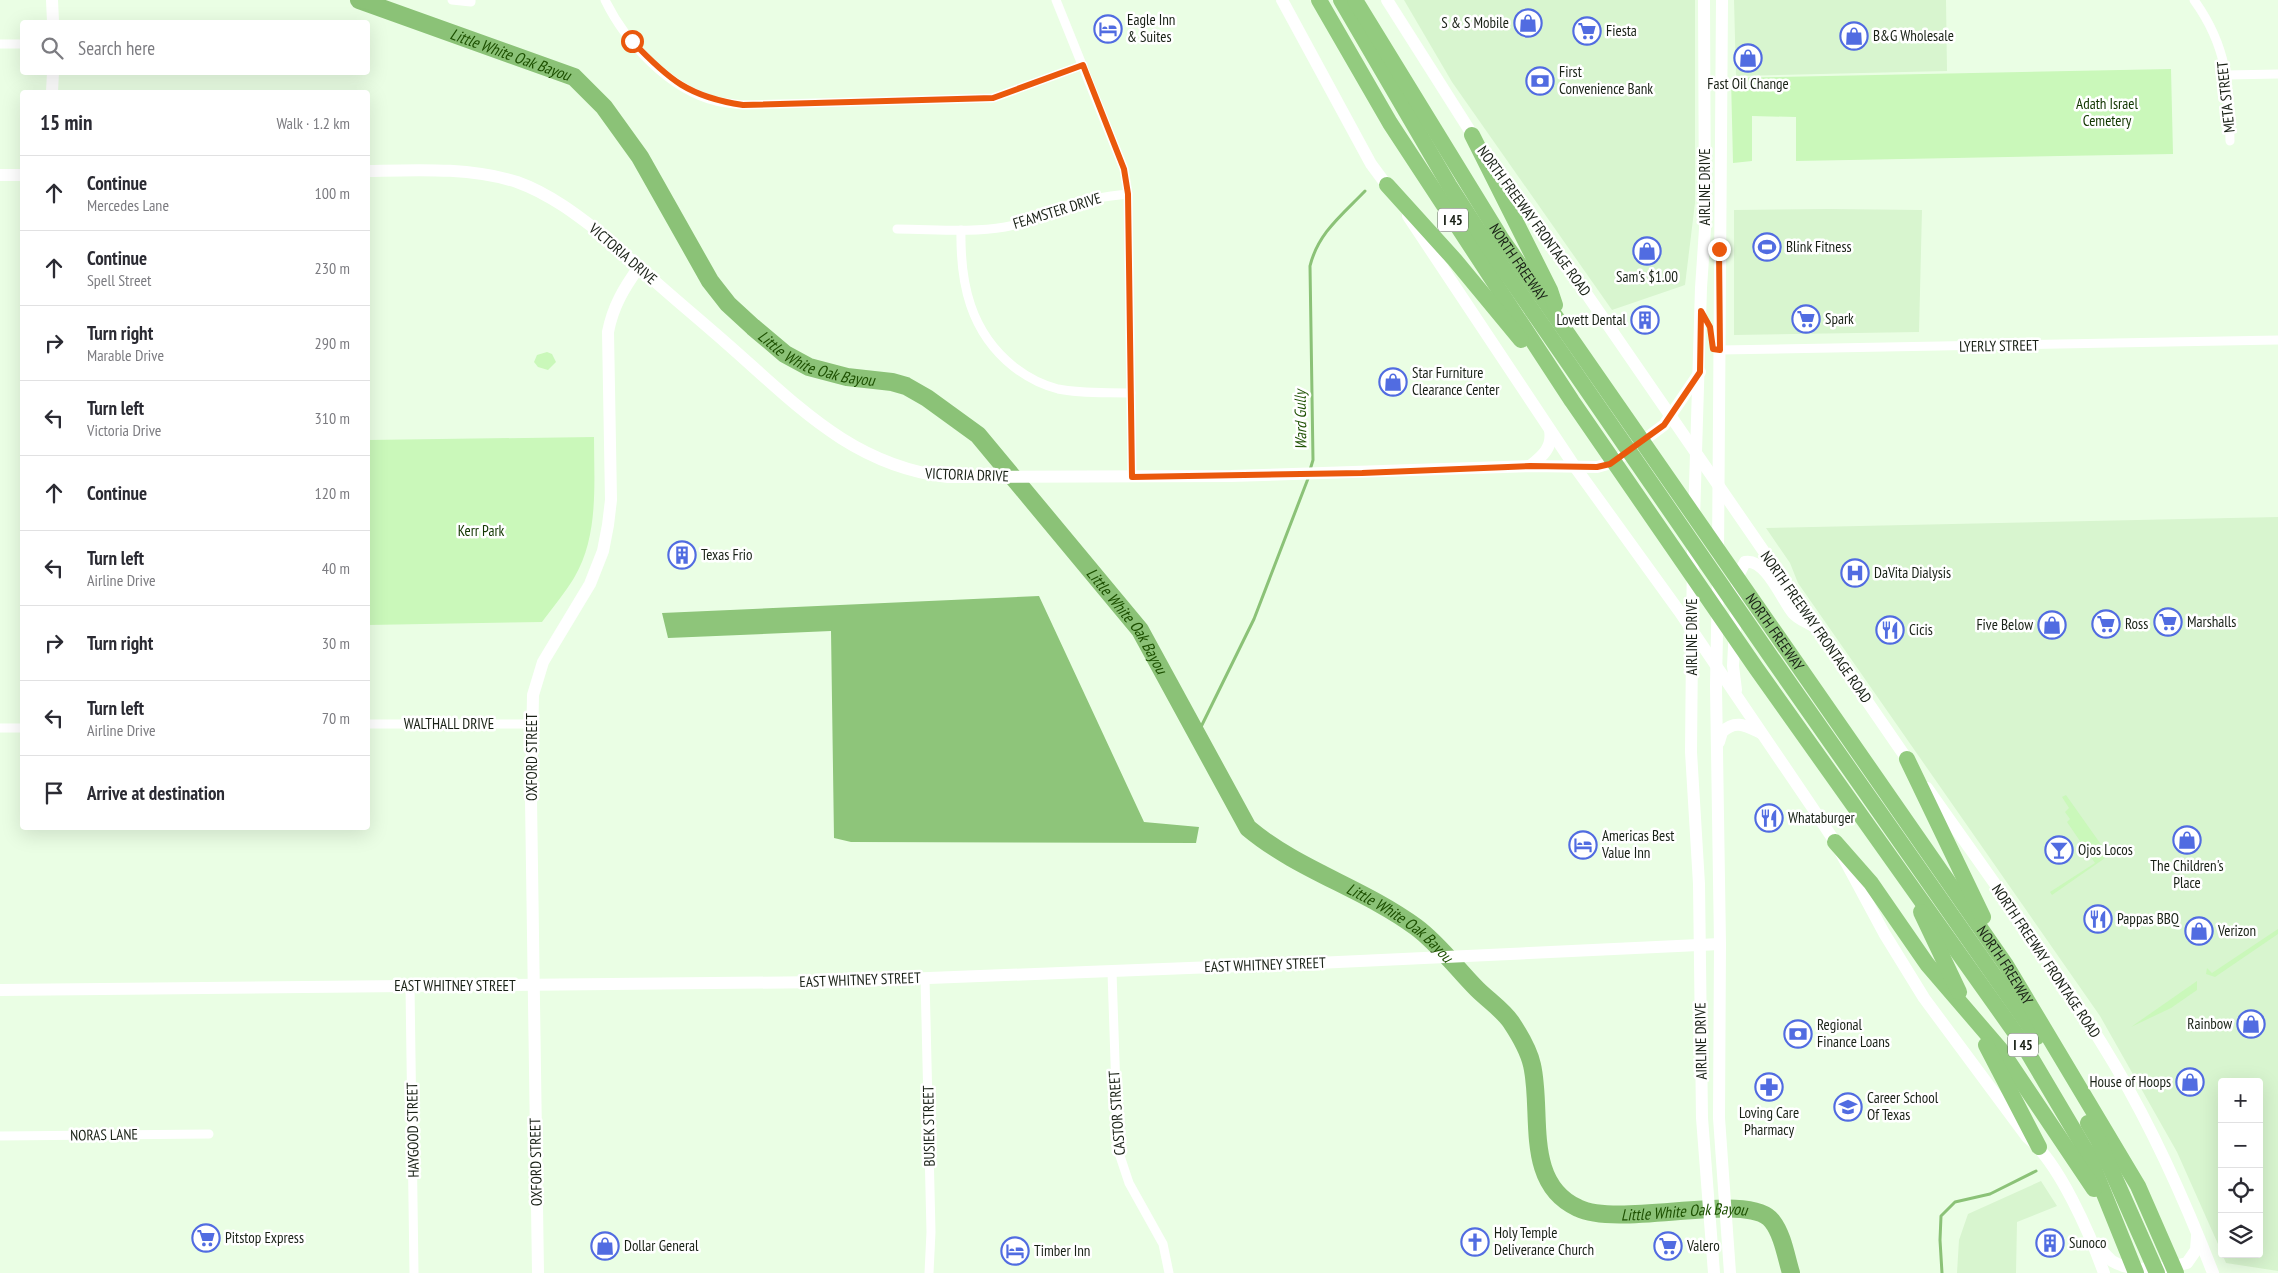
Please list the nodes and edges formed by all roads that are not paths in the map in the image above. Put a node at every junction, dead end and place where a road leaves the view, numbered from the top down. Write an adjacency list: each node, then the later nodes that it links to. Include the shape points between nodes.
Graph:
1 (52, 0): 14 (main road)
2 (452, 0): 3 (street)
3 (471, 0)
4 (605, 0): 17 (street, via 632,41 657,68 694,93 716,101 752,105 993,98)
5 (1056, 0): 17 (street)
6 (1282, 0): 29 (main road, via 1371,164)
7 (1319, 0): 44 (highway, NORTH FREEWAY / I 45, via 1390,123)
8 (1341, 0): 91 (highway, NORTH FREEWAY, via 1449,185 1609,424 2043,1045 2098,1140)
9 (1355, 0): 37 (highway, NORTH FREEWAY / I 45, via 1502,238)
10 (1387, 0): 24 (main road, NORTH FREEWAY FRONTAGE ROAD)
11 (1704, 0): 18 (main road, AIRLINE DRIVE)
12 (1722, 0): 19 (main road, AIRLINE DRIVE)
13 (2194, 0): 22 (street, META STREET, via 2219,42)
14 (52, 20)
15 (0, 44): 16 (street)
16 (20, 44)
17 (1083, 65): 30 (street, via 1124,169)
18 (1704, 67): 19 (main road); 31 (main road, AIRLINE DRIVE)
19 (1722, 67): 32 (main road, AIRLINE DRIVE)
20 (2278, 74): 22 (street)
21 (52, 75): 23 (main road)
22 (2227, 75): 25 (street, META STREET)
23 (52, 90)
24 (1472, 136): 37 (highway, via 1550,290); 43 (main road, NORTH FREEWAY FRONTAGE ROAD, via 1528,209)
25 (2230, 141)
26 (370, 171): 35 (main road, VICTORIA DRIVE, via 452,171 517,182 582,219)
27 (0, 175): 28 (main road)
28 (20, 175)
29 (1387, 185): 44 (highway, via 1454,259); 46 (main road)
30 (1128, 194): 34 (street, FEAMSTER DRIVE, via 1074,204 1005,227); 42 (street)
31 (1705, 210): 32 (main road); 36 (main road, AIRLINE DRIVE)
32 (1720, 210): 39 (main road, AIRLINE DRIVE)
33 (897, 229): 34 (street, FEAMSTER DRIVE)
34 (961, 230): 42 (street, via 960,254 966,297 974,318 1004,359 1037,382 1057,389)
35 (639, 267): 50 (main road, VICTORIA DRIVE, via 839,439 887,464 920,474); 57 (main road, OXFORD STREET, via 612,312 608,332 611,500 603,551 590,584 543,662 533,695)
36 (1701, 311): 39 (main road, via 1710,327 1711,345 1713,349); 40 (main road, AIRLINE DRIVE)
37 (1561, 324): 69 (highway, NORTH FREEWAY / I 45)
38 (2278, 340): 39 (street, LYERLY STREET)
39 (1720, 350): 51 (main road, AIRLINE DRIVE)
40 (1700, 372): 41 (main road, VICTORIA DRIVE); 47 (main road, AIRLINE DRIVE)
41 (1690, 386): 43 (main road, via 1676,396); 45 (main road, VICTORIA DRIVE)
42 (1131, 393): 50 (street)
43 (1656, 394): 45 (main road, NORTH FREEWAY FRONTAGE ROAD)
44 (1572, 400): 66 (highway, NORTH FREEWAY / I 45, via 1756,668)
45 (1671, 415): 47 (main road, NORTH FREEWAY FRONTAGE ROAD); 49 (main road, VICTORIA DRIVE, via 1653,434 1610,464)
46 (1550, 428): 48 (main road, via 1552,440 1548,448 1542,458); 49 (main road)
47 (1696, 453): 51 (main road, NORTH FREEWAY FRONTAGE ROAD); 52 (main road, AIRLINE DRIVE)
48 (1530, 466): 49 (main road, VICTORIA DRIVE); 50 (main road, VICTORIA DRIVE)
49 (1575, 466): 52 (main road)
50 (1132, 477)
51 (1720, 488): 53 (main road, NORTH FREEWAY FRONTAGE ROAD); 54 (main road, AIRLINE DRIVE)
52 (1691, 628): 54 (main road); 64 (main road, AIRLINE DRIVE, via 1691,752)
53 (1817, 629): 55 (main road, via 1794,615 1763,568 1753,562 1745,562 1737,587 1733,666); 62 (main road, NORTH FREEWAY FRONTAGE ROAD)
54 (1717, 665): 55 (main road); 61 (main road, AIRLINE DRIVE)
55 (1737, 695): 60 (main road)
56 (370, 724): 57 (street, WALTHALL DRIVE)
57 (531, 724): 72 (main road, OXFORD STREET)
58 (0, 728): 59 (street)
59 (20, 728)
60 (1763, 733): 61 (main road, via 1733,724 1722,732); 63 (main road)
61 (1718, 747): 65 (main road, AIRLINE DRIVE)
62 (1907, 759): 69 (highway); 82 (main road, NORTH FREEWAY FRONTAGE ROAD, via 2022,922 2116,1067 2158,1145)
63 (1835, 842): 79 (main road, via 1884,933 1924,998 2027,1138); 80 (highway, via 1871,883 1927,964 2000,1049)
64 (1698, 859): 65 (main road); 68 (main road, AIRLINE DRIVE)
65 (1719, 859): 67 (main road, AIRLINE DRIVE)
66 (1903, 874): 79 (highway); 80 (highway, NORTH FREEWAY / I 45, via 2021,1041 2088,1154)
67 (1720, 944): 68 (main road, EAST WHITNEY STREET); 76 (main road, AIRLINE DRIVE)
68 (1700, 946): 70 (main road, EAST WHITNEY STREET); 75 (main road, AIRLINE DRIVE)
69 (2006, 965): 92 (highway, NORTH FREEWAY / I 45, via 2138,1186)
70 (1112, 972): 71 (main road, EAST WHITNEY STREET); 86 (street, CASTOR STREET, via 1118,1150 1129,1183 1163,1244)
71 (926, 978): 72 (main road, EAST WHITNEY STREET); 85 (street, BUSIEK STREET)
72 (533, 985): 73 (main road, EAST WHITNEY STREET); 84 (main road, OXFORD STREET)
73 (410, 986): 74 (main road, EAST WHITNEY STREET); 83 (street, HAYGOOD STREET)
74 (0, 990)
75 (1702, 1118): 76 (main road); 87 (main road, AIRLINE DRIVE)
76 (1719, 1118): 88 (main road, AIRLINE DRIVE)
77 (209, 1134): 78 (street, NORAS LANE)
78 (0, 1136)
79 (2038, 1146): 81 (main road, via 2066,1190)
80 (2119, 1229): 90 (highway, NORTH FREEWAY / I 45)
81 (2088, 1234): 82 (main road, via 2112,1262 2129,1271 2167,1269 2187,1263 2196,1250); 89 (main road)
82 (2197, 1235): 93 (main road, NORTH FREEWAY FRONTAGE ROAD)
83 (414, 1273)
84 (538, 1273)
85 (929, 1273)
86 (1169, 1273)
87 (1714, 1273)
88 (1730, 1273)
89 (2104, 1273)
90 (2136, 1273)
91 (2157, 1273)
92 (2176, 1273)
93 (2213, 1273)

